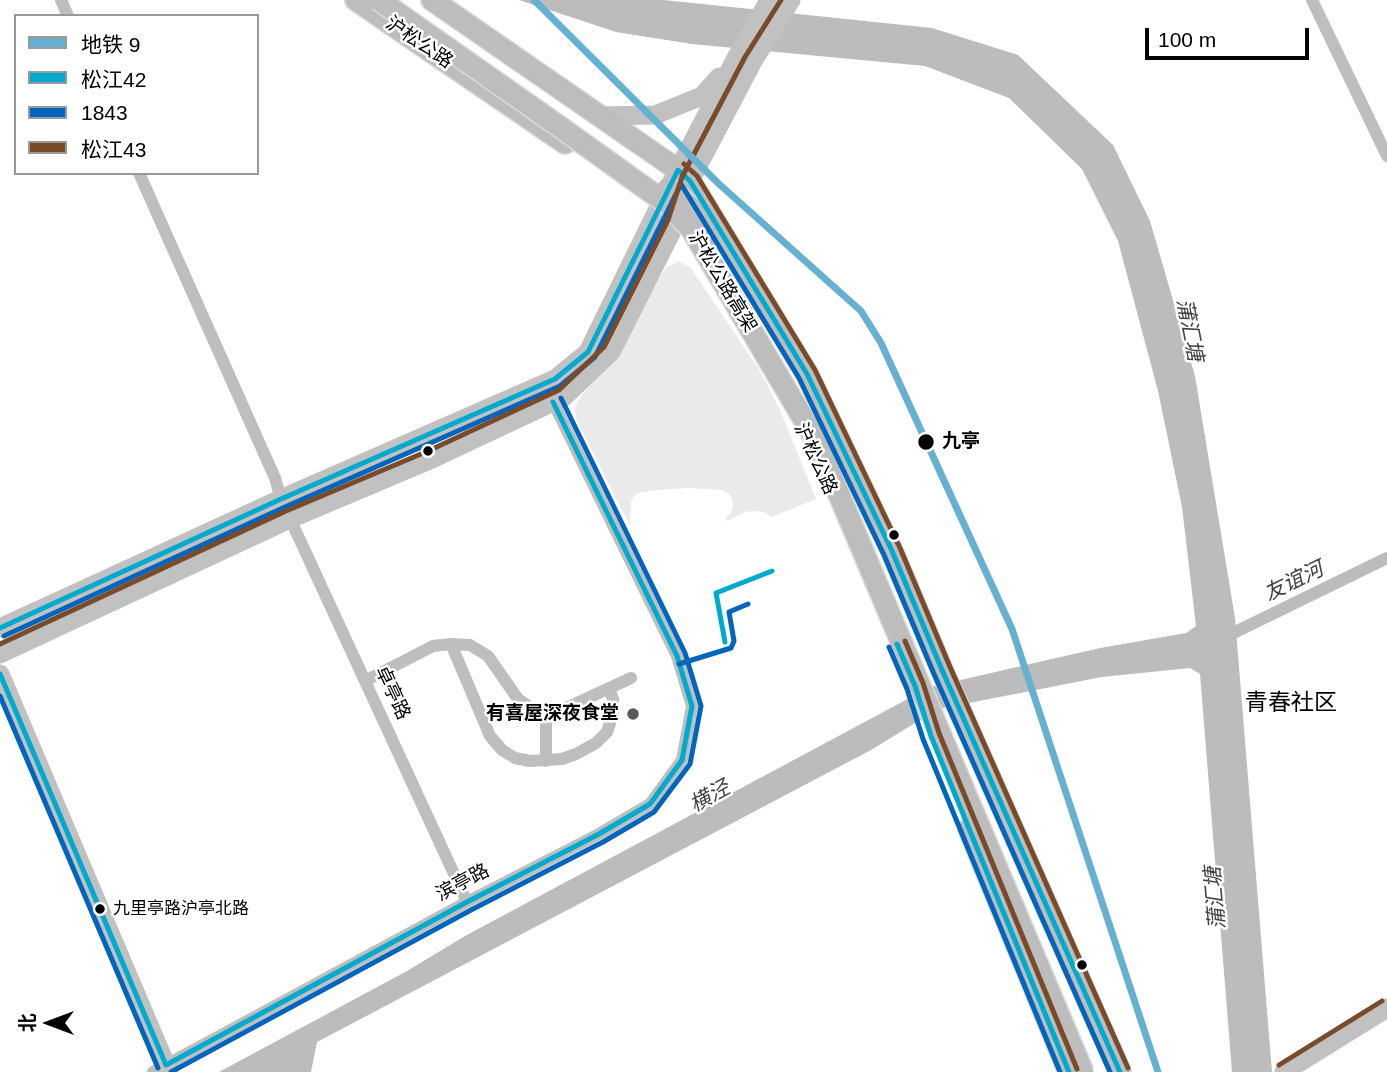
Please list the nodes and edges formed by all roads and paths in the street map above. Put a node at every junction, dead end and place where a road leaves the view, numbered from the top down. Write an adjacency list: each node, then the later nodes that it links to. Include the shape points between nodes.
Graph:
1 (356, 0): 12 (main road, 沪松公路)
2 (379, 0): 30 (main road, 沪松公路高架, bridge, via 669,205 692,230 816,440)
3 (399, 0): 31 (main road, 沪松公路高架, bridge, via 676,193 706,226 828,439)
4 (432, 0): 8 (main road, 沪松公路)
5 (1312, 0): 9 (street)
6 (778, 3): 7 (street)
7 (745, 59): 8 (street, via 702,96 655,115); 11 (street)
8 (598, 116): 11 (main road, 沪松公路)
9 (1387, 156)
10 (140, 175): 15 (street, 卓亭路)
11 (684, 176): 12 (street); 13 (street); 32 (main road, 沪松公路, via 807,374 892,551)
12 (659, 207): 13 (main road, 沪松公路); 14 (street, via 588,352 555,379)
13 (676, 223): 14 (street, via 611,352 564,397); 29 (main road, 沪松公路, via 785,394 867,571)
14 (550, 392): 15 (street); 16 (street, via 432,458); 26 (street, 滨亭路, via 677,656 692,706 682,760 650,804)
15 (282, 499): 16 (street, 卓亭路); 17 (street)
16 (290, 519): 19 (street); 22 (street, 卓亭路)
17 (0, 628)
18 (451, 643): 22 (street, via 433,646); 24 (street, via 470,645 488,656 518,699); 25 (street, via 490,736 515,758)
19 (0, 654)
20 (0, 674): 28 (street)
21 (631, 678): 23 (street)
22 (365, 681): 26 (street, 卓亭路)
23 (608, 688): 24 (street, via 562,710); 25 (street, via 613,714 607,732 576,754)
24 (546, 712): 25 (street)
25 (546, 761)
26 (467, 902): 28 (street, 滨亭路)
27 (1387, 1008): 33 (street)
28 (163, 1070)
29 (1069, 1072)
30 (1083, 1072)
31 (1098, 1072)
32 (1120, 1072)
33 (1284, 1072)

